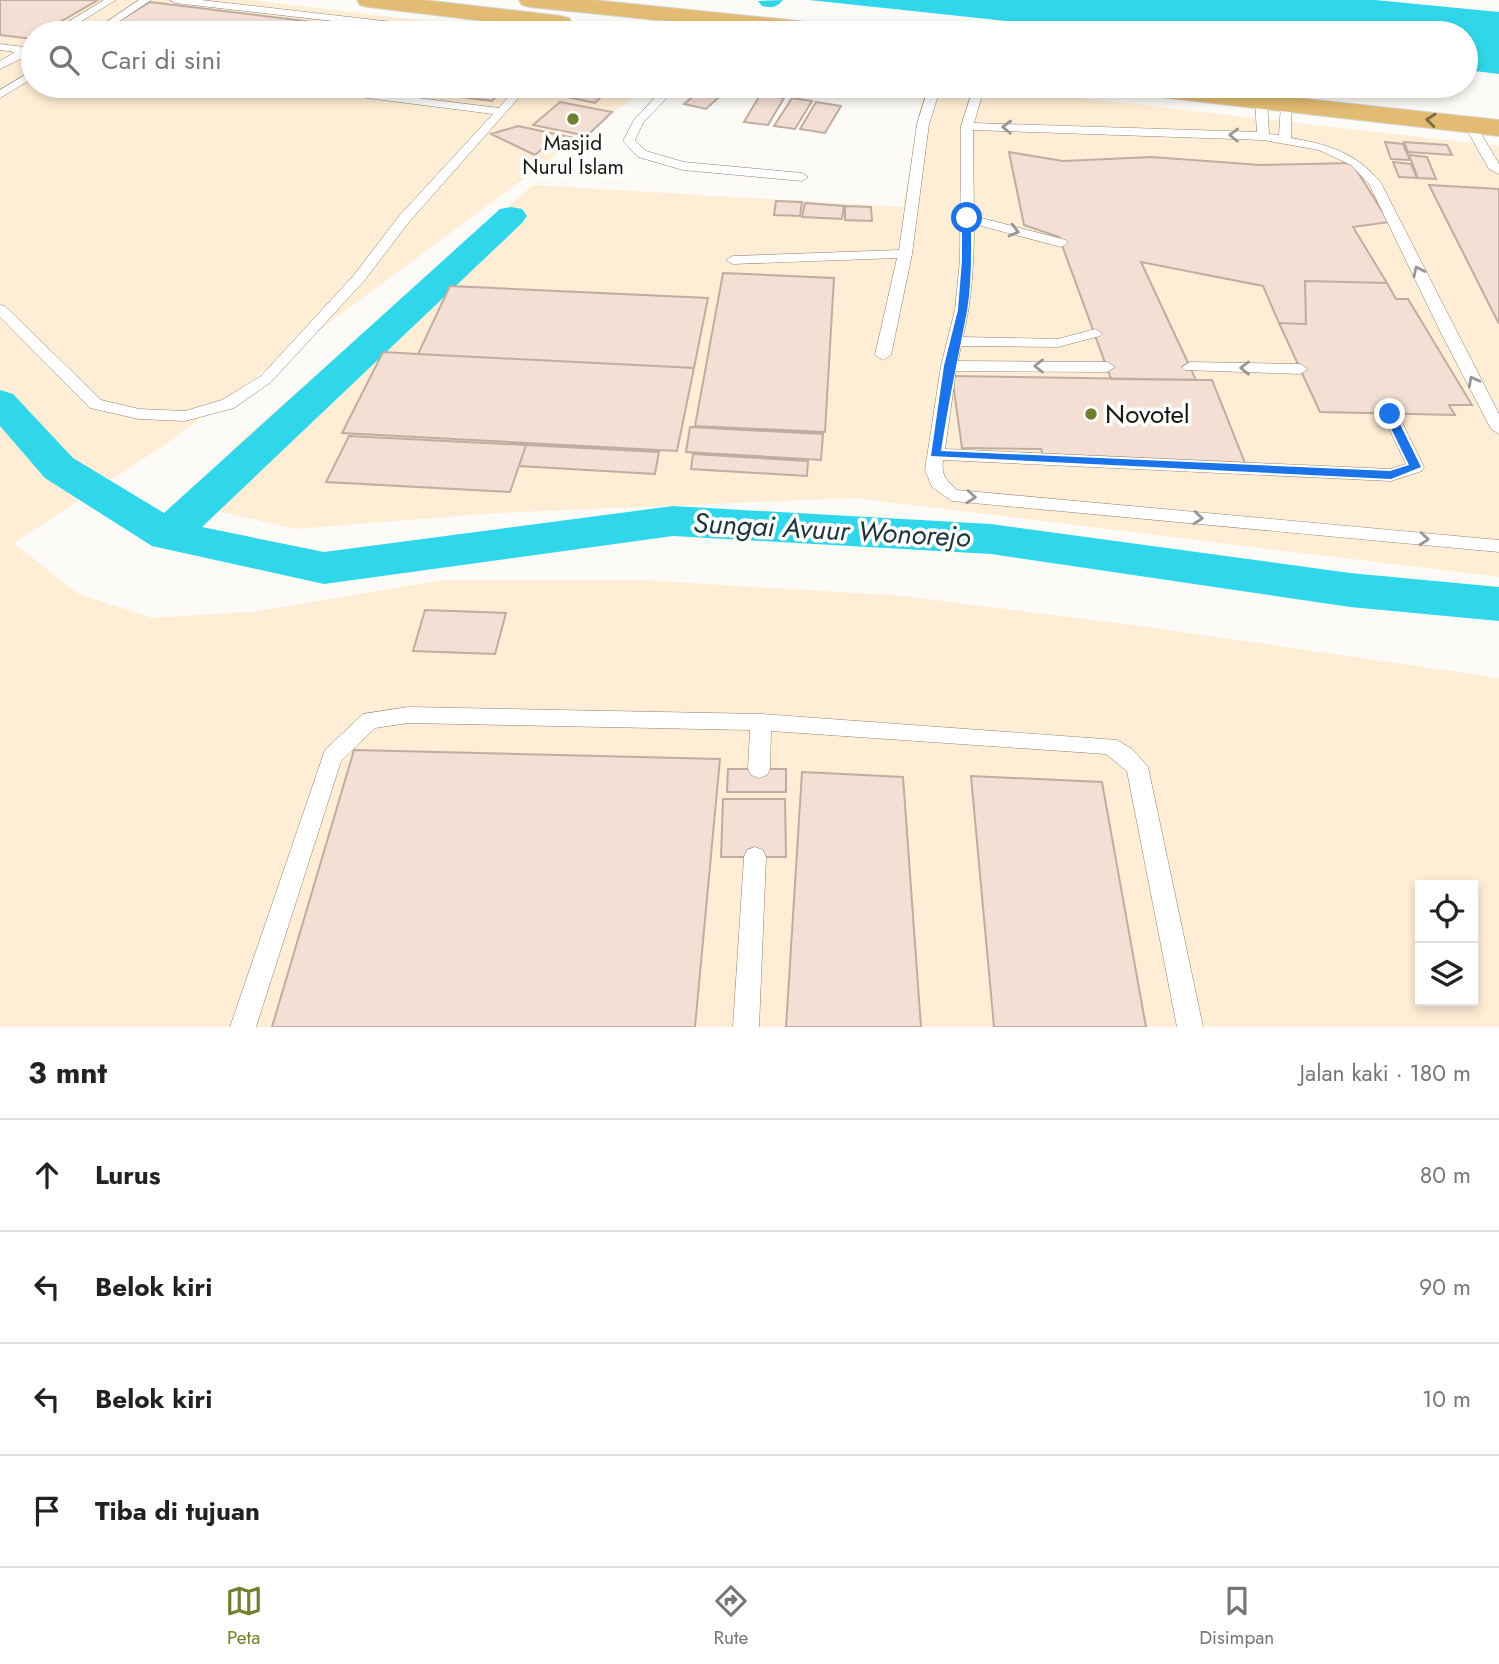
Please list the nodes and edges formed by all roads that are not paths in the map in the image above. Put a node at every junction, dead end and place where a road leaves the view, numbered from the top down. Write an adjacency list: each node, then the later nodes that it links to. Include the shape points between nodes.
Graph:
1 (111, 0): 7 (lane)
2 (146, 0): 8 (lane)
3 (175, 0): 9 (lane)
4 (368, 0): 6 (main road)
5 (530, 0): 11 (main road)
6 (420, 3): 10 (main road)
7 (75, 21)
8 (114, 21)
9 (358, 21)
10 (525, 21)
11 (679, 21)
12 (0, 47): 13 (lane)
13 (21, 48)
14 (21, 54): 15 (lane)
15 (0, 66)
16 (21, 81): 17 (lane)
17 (0, 94)
18 (392, 98): 26 (lane)
19 (513, 98): 26 (lane)
20 (661, 98): 33 (lane, via 638,122 629,141 642,154 684,166)
21 (931, 98): 36 (lane)
22 (975, 98): 28 (lane)
23 (1234, 98): 24 (main road)
24 (1261, 101): 25 (main road); 30 (lane)
25 (1287, 104): 27 (main road, one-way to 25); 31 (lane)
26 (502, 112): 38 (lane, via 266,379 228,404 185,416 139,414 96,404)
27 (1470, 125): 29 (main road); 32 (lane)
28 (967, 126): 30 (lane, one-way to 28); 34 (lane)
29 (1499, 128)
30 (1263, 136): 31 (lane)
31 (1285, 140): 47 (lane, one-way to 31, via 1375,183 1355,162)
32 (1499, 170)
33 (802, 177)
34 (967, 218): 35 (lane, one-way to 35); 40 (lane, via 967,260)
35 (1061, 243)
36 (905, 254): 37 (lane); 41 (lane)
37 (733, 260)
38 (0, 310)
39 (1095, 333): 40 (lane, via 1058,343)
40 (955, 341): 42 (lane)
41 (883, 355)
42 (949, 366): 43 (lane, one-way to 42); 48 (lane)
43 (1107, 367)
44 (1190, 368): 45 (lane, one-way to 44)
45 (1300, 369)
46 (1390, 414): 48 (lane, via 1416,467 1391,475)
47 (1499, 429)
48 (935, 454): 49 (lane, one-way to 49, via 937,483 952,495)
49 (1499, 546)
50 (761, 722): 51 (lane); 53 (lane, via 408,715 370,720 332,756); 55 (lane, via 1110,746 1125,755 1137,767)
51 (759, 769)
52 (754, 858): 54 (lane)
53 (243, 1027)
54 (746, 1027)
55 (1191, 1027)

